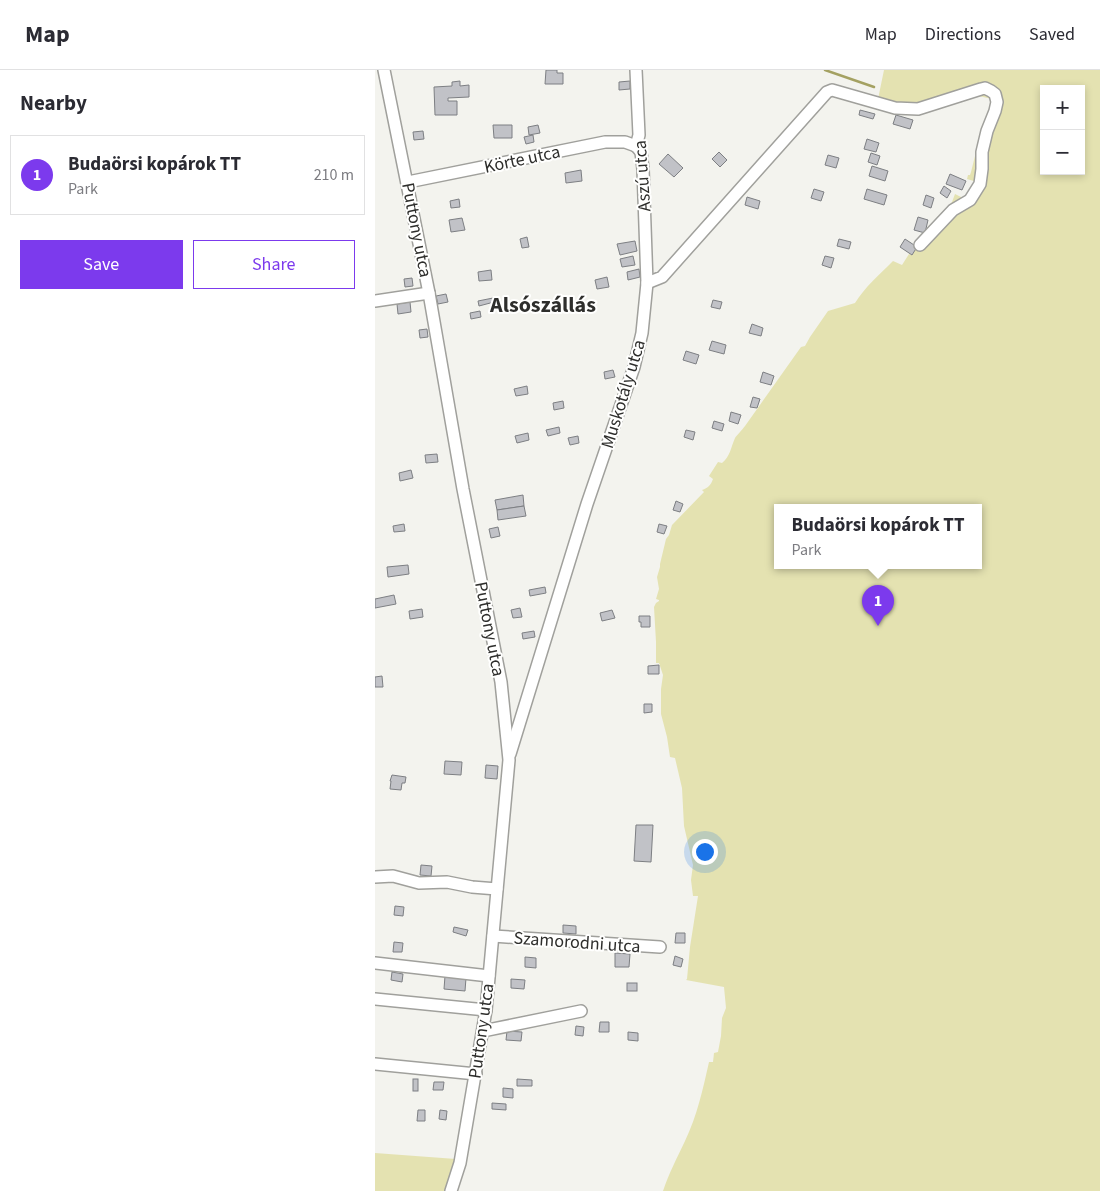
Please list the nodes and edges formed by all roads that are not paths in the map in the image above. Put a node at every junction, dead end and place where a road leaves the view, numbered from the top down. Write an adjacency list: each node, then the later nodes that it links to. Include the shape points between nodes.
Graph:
1 (384, 70): 4 (street, Puttony utca)
2 (636, 70): 3 (street, Aszú utca, via 639,135)
3 (636, 146): 4 (street, Körte utca, via 625,142 605,142); 6 (street, Aszú utca, via 641,152 643,169)
4 (407, 182): 7 (street, Puttony utca)
5 (920, 245): 6 (street, via 953,210 970,200 980,184 982,152 997,102 991,90 981,89 918,109 895,108 833,90 827,92 662,277)
6 (647, 283): 9 (street, Muskotály utca, via 642,333 634,367 587,504)
7 (429, 293): 8 (street); 9 (street, Puttony utca, via 501,682)
8 (375, 301)
9 (509, 760): 11 (street, Puttony utca)
10 (375, 876): 11 (street)
11 (497, 889): 12 (street, Puttony utca)
12 (493, 936): 13 (street, Szamorodni utca); 15 (street, Puttony utca)
13 (660, 947)
14 (375, 963): 15 (street)
15 (489, 976): 17 (street, Puttony utca)
16 (375, 999): 17 (street)
17 (486, 1010): 19 (street, Puttony utca)
18 (581, 1011): 19 (street)
19 (483, 1031): 21 (street, Puttony utca)
20 (375, 1064): 21 (street)
21 (476, 1074): 22 (street, Puttony utca, via 460,1163)
22 (451, 1191)

